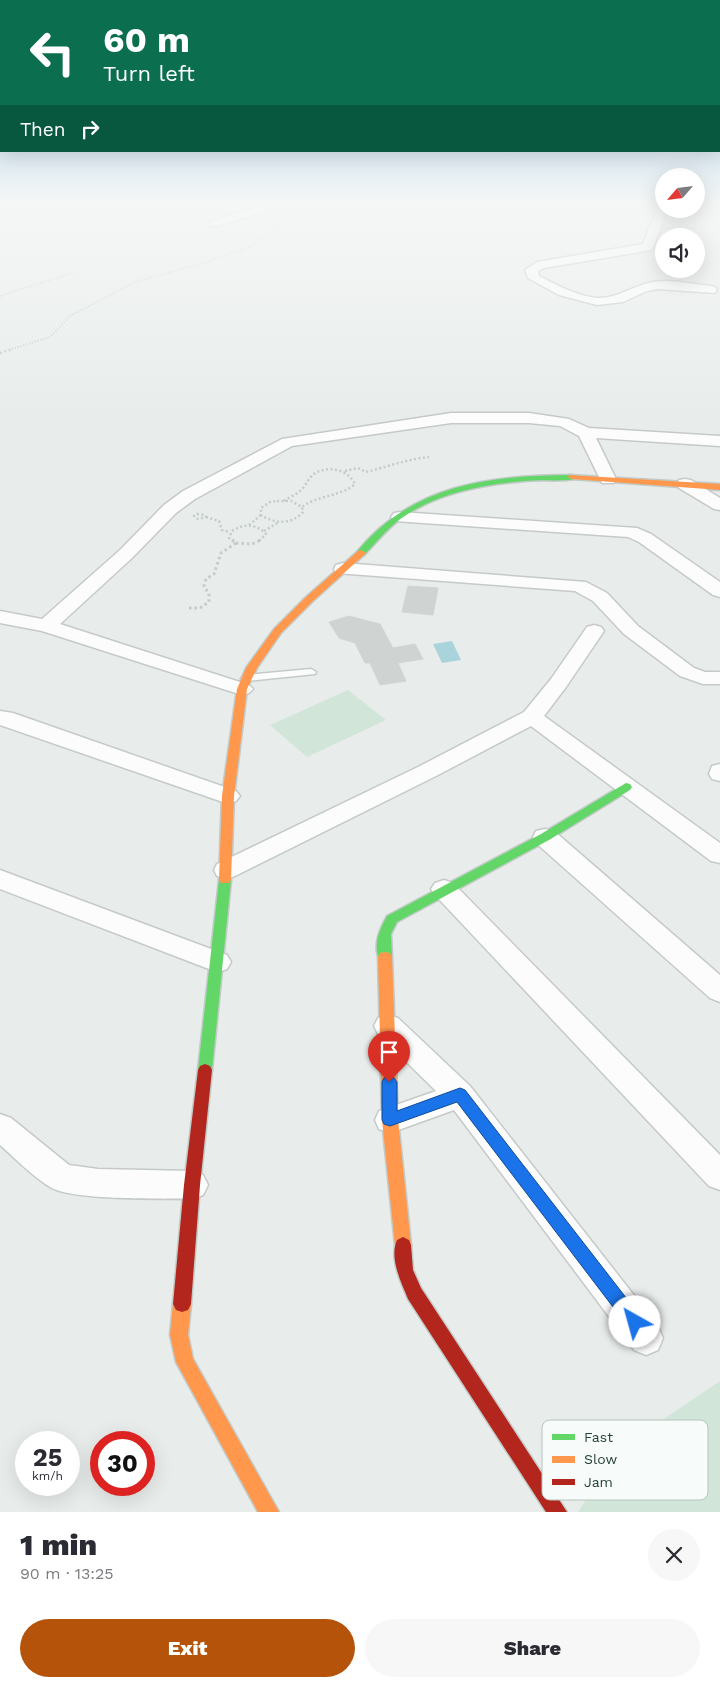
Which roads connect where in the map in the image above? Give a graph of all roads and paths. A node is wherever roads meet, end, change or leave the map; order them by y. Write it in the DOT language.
graph roads {
  1 [pos="173,272"];
  2 [pos="532,272"];
  3 [pos="72,273"];
  4 [pos="711,290"];
  5 [pos="0,296"];
  6 [pos="0,353"];
  7 [pos="586,434"];
  8 [pos="720,441"];
  9 [pos="429,457"];
  10 [pos="344,472"];
  11 [pos="608,479"];
  12 [pos="685,484"];
  13 [pos="720,487"];
  14 [pos="284,501"];
  15 [pos="720,505"];
  16 [pos="302,506"];
  17 [pos="261,515"];
  18 [pos="400,516"];
  19 [pos="206,517"];
  20 [pos="279,522"];
  21 [pos="248,526"];
  22 [pos="264,531"];
  23 [pos="230,532"];
  24 [pos="236,543"];
  25 [pos="343,569"];
  26 [pos="720,591"];
  27 [pos="609,605"];
  28 [pos="189,608"];
  29 [pos="0,617"];
  30 [pos="46,626"];
  31 [pos="631,630"];
  32 [pos="594,631"];
  33 [pos="311,672"];
  34 [pos="720,678"];
  35 [pos="244,684"];
  36 [pos="532,717"];
  37 [pos="0,718"];
  38 [pos="626,787"];
  39 [pos="228,796"];
  40 [pos="545,837"];
  41 [pos="720,856"];
  42 [pos="226,870"];
  43 [pos="0,879"];
  44 [pos="444,889"];
  45 [pos="218,962"];
  46 [pos="720,991"];
  47 [pos="388,1026"];
  48 [pos="460,1094"];
  49 [pos="390,1120"];
  50 [pos="0,1127"];
  51 [pos="720,1176"];
  52 [pos="192,1185"];
  53 [pos="646,1338"];
  54 [pos="542,1489"];
  55 [pos="549,1500"];
  56 [pos="269,1512"];
  57 [pos="557,1512"];
  1 -- 6 [label="path"];
  2 -- 4 [label="street"];
  3 -- 5 [label="path"];
  7 -- 8 [label="street"];
  7 -- 11 [label="street"];
  7 -- 30 [label="street"];
  9 -- 10 [label="path"];
  10 -- 14 [label="path"];
  10 -- 16 [label="path"];
  11 -- 12 [label="street"];
  11 -- 18 [label="street"];
  12 -- 13 [label="street"];
  12 -- 15 [label="street"];
  14 -- 16 [label="path"];
  14 -- 17 [label="path"];
  16 -- 20 [label="path"];
  17 -- 20 [label="path"];
  17 -- 21 [label="path"];
  18 -- 25 [label="street"];
  18 -- 26 [label="street"];
  19 -- 23 [label="path"];
  20 -- 22 [label="path"];
  21 -- 22 [label="path"];
  21 -- 23 [label="path"];
  22 -- 24 [label="path"];
  23 -- 24 [label="path"];
  24 -- 28 [label="path"];
  25 -- 27 [label="street"];
  25 -- 35 [label="street"];
  27 -- 31 [label="street"];
  27 -- 32 [label="street"];
  29 -- 30 [label="street"];
  30 -- 35 [label="street"];
  31 -- 32 [label="street"];
  31 -- 34 [label="street"];
  32 -- 36 [label="street"];
  33 -- 35 [label="lane"];
  35 -- 39 [label="street"];
  36 -- 38 [label="street"];
  36 -- 42 [label="street"];
  37 -- 39 [label="street"];
  38 -- 40 [label="street"];
  38 -- 41 [label="street"];
  39 -- 42 [label="street"];
  40 -- 44 [label="street"];
  40 -- 46 [label="street"];
  42 -- 45 [label="street"];
  43 -- 45 [label="street"];
  44 -- 47 [label="street"];
  44 -- 51 [label="street"];
  45 -- 52 [label="street"];
  47 -- 48 [label="street"];
  47 -- 49 [label="street"];
  48 -- 49 [label="street"];
  48 -- 53 [label="street"];
  49 -- 54 [label="street"];
  50 -- 52 [label="street"];
  52 -- 56 [label="street"];
  55 -- 57 [label="street"];
}
